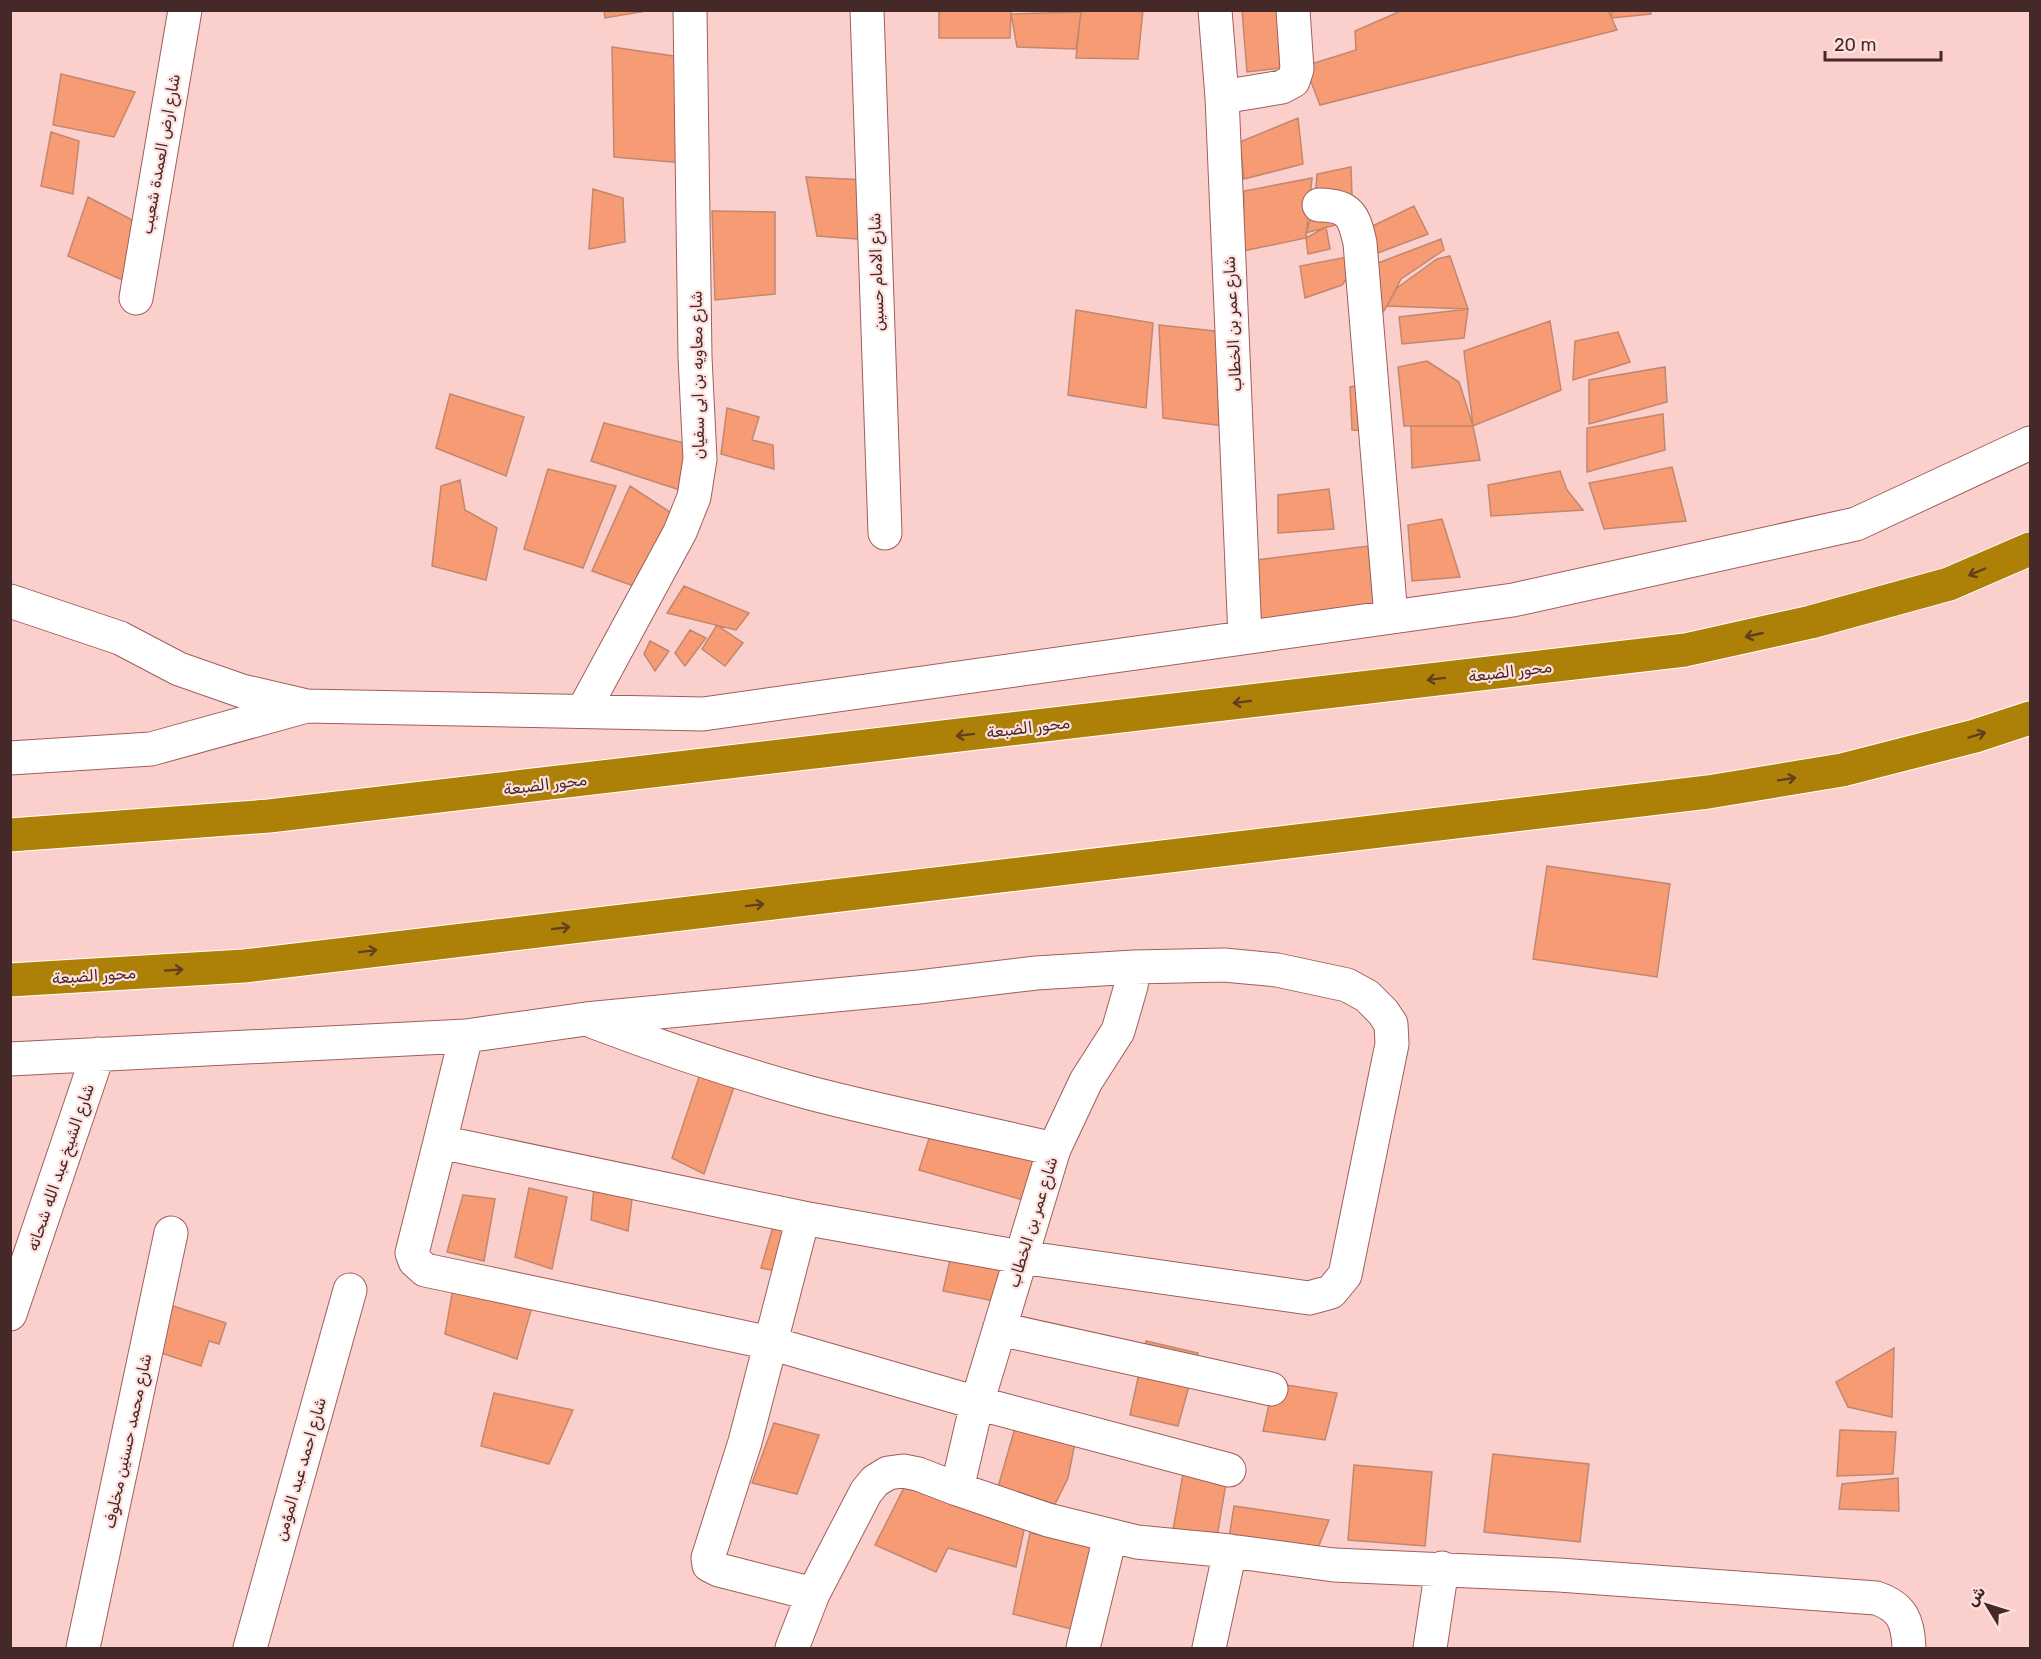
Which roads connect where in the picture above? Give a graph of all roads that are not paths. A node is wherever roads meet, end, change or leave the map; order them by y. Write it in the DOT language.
graph roads {
  1 [pos="184,10"];
  2 [pos="690,10"];
  3 [pos="867,10"];
  4 [pos="1215,10"];
  5 [pos="1293,10"];
  6 [pos="1222,97"];
  7 [pos="1319,206"];
  8 [pos="136,298"];
  9 [pos="2031,443"];
  10 [pos="885,533"];
  11 [pos="2031,549"];
  12 [pos="10,601"];
  13 [pos="1391,617"];
  14 [pos="1245,638"];
  15 [pos="307,706"];
  16 [pos="583,711"];
  17 [pos="2031,718"];
  18 [pos="10,758"];
  19 [pos="10,835"];
  20 [pos="1134,967"];
  21 [pos="10,980"];
  22 [pos="586,1019"];
  23 [pos="466,1036"];
  24 [pos="98,1054"];
  25 [pos="10,1059"];
  26 [pos="440,1142"];
  27 [pos="1054,1149"];
  28 [pos="802,1218"];
  29 [pos="171,1233"];
  30 [pos="1021,1257"];
  31 [pos="350,1290"];
  32 [pos="10,1314"];
  33 [pos="1000,1329"];
  34 [pos="770,1342"];
  35 [pos="1270,1389"];
  36 [pos="977,1403"];
  37 [pos="1229,1470"];
  38 [pos="957,1489"];
  39 [pos="1110,1537"];
  40 [pos="1230,1551"];
  41 [pos="1442,1568"];
  42 [pos="813,1594"];
  43 [pos="83,1648"];
  44 [pos="250,1648"];
  45 [pos="792,1648"];
  46 [pos="1083,1648"];
  47 [pos="1209,1648"];
  48 [pos="1430,1648"];
  49 [pos="1909,1648"];
  1 -- 8 [label="street, شارع ارض العمدة شعيب"];
  2 -- 16 [label="street, شارع معاويه بن ابى سفيان"];
  3 -- 10 [label="street, شارع الامام حسين"];
  4 -- 6 [label="street, شارع عمر بن الخطاب"];
  5 -- 6 [label="street"];
  6 -- 14 [label="street, شارع عمر بن الخطاب"];
  7 -- 13 [label="street"];
  9 -- 13 [label="street"];
  11 -- 19 [label="highway, محور الضبعة, one-way"];
  12 -- 15 [label="street"];
  13 -- 14 [label="street"];
  14 -- 16 [label="street"];
  15 -- 16 [label="street"];
  15 -- 18 [label="street"];
  21 -- 17 [label="highway, محور الضبعة, one-way"];
  20 -- 22 [label="street"];
  20 -- 27 [label="street, شارع عمر بن الخطاب"];
  20 -- 30 [label="street"];
  22 -- 23 [label="street"];
  22 -- 27 [label="street"];
  23 -- 24 [label="street"];
  23 -- 26 [label="street"];
  24 -- 25 [label="street"];
  24 -- 32 [label="street, شارع الشيخ عبد الله شحاته"];
  26 -- 28 [label="street"];
  26 -- 34 [label="street"];
  27 -- 30 [label="street, شارع عمر بن الخطاب"];
  28 -- 30 [label="street"];
  28 -- 34 [label="street"];
  29 -- 43 [label="street, شارع محمد حسنين مخلوف"];
  30 -- 33 [label="street, شارع عمر بن الخطاب"];
  31 -- 44 [label="street, شارع احمد عبد المؤمن"];
  33 -- 35 [label="street"];
  33 -- 36 [label="street, شارع عمر بن الخطاب"];
  34 -- 36 [label="street"];
  34 -- 42 [label="street"];
  36 -- 37 [label="street"];
  36 -- 38 [label="street, شارع عمر بن الخطاب"];
  38 -- 39 [label="street"];
  38 -- 42 [label="street"];
  39 -- 40 [label="street"];
  39 -- 46 [label="street"];
  40 -- 41 [label="street"];
  40 -- 47 [label="street"];
  41 -- 48 [label="street"];
  41 -- 49 [label="street"];
  42 -- 45 [label="street"];
}
